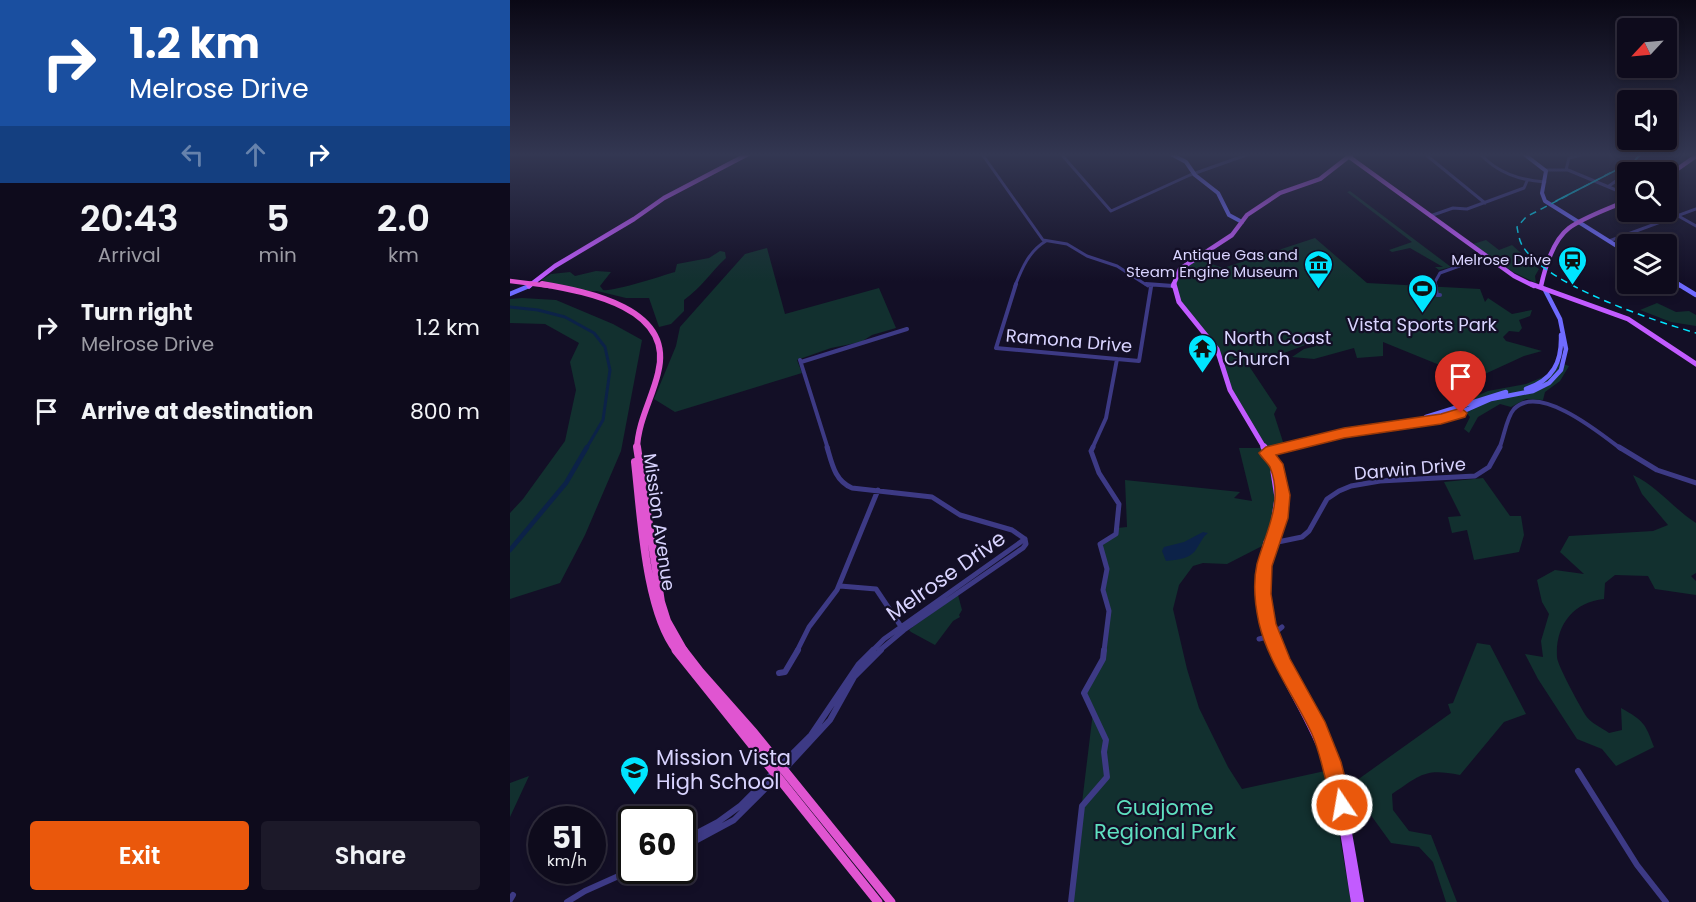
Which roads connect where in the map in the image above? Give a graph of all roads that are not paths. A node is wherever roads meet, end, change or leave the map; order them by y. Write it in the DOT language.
graph roads {
  1 [pos="667,196"];
  2 [pos="1012,196"];
  3 [pos="1097,196"];
  4 [pos="1144,196"];
  5 [pos="1220,196"];
  6 [pos="1275,196"];
  7 [pos="1403,196"];
  8 [pos="1475,196"];
  9 [pos="1503,196"];
  10 [pos="1543,196"];
  11 [pos="1485,203"];
  12 [pos="1617,205"];
  13 [pos="1696,209"];
  14 [pos="1430,216"];
  15 [pos="1678,216"];
  16 [pos="1242,222"];
  17 [pos="1579,223"];
  18 [pos="1696,226"];
  19 [pos="1046,241"];
  20 [pos="1609,241"];
  21 [pos="1617,246"];
  22 [pos="1487,256"];
  23 [pos="510,283"];
  24 [pos="531,284"];
  25 [pos="1436,284"];
  26 [pos="1677,284"];
  27 [pos="1173,286"];
  28 [pos="1151,287"];
  29 [pos="1543,288"];
  30 [pos="510,294"];
  31 [pos="1696,295"];
  32 [pos="1579,301"];
  33 [pos="1596,304"];
  34 [pos="907,329"];
  35 [pos="1117,359"];
  36 [pos="1696,363"];
  37 [pos="1266,453"];
  38 [pos="1696,483"];
  39 [pos="878,490"];
  40 [pos="1268,544"];
  41 [pos="840,586"];
  42 [pos="1282,627"];
  43 [pos="902,628"];
  44 [pos="1266,637"];
  45 [pos="779,673"];
  46 [pos="779,771"];
  47 [pos="1578,771"];
  48 [pos="696,834"];
  49 [pos="696,840"];
  50 [pos="618,876"];
  51 [pos="567,902"];
  52 [pos="878,902"];
  53 [pos="891,902"];
  54 [pos="1071,902"];
  55 [pos="1355,902"];
  56 [pos="1360,902"];
  57 [pos="1666,902"];
  1 -- 24 [label="main road"];
  2 -- 19 [label="street"];
  3 -- 4 [label="street"];
  5 -- 16 [label="main road"];
  6 -- 16 [label="main road"];
  7 -- 14 [label="main road"];
  8 -- 11 [label="street"];
  9 -- 11 [label="street"];
  10 -- 17 [label="main road"];
  11 -- 14 [label="street"];
  12 -- 17 [label="main road"];
  13 -- 15 [label="street"];
  14 -- 22 [label="main road"];
  15 -- 18 [label="street"];
  15 -- 20 [label="street"];
  16 -- 27 [label="main road"];
  17 -- 20 [label="main road"];
  17 -- 29 [label="main road"];
  19 -- 28 [label="street"];
  19 -- 35 [label="street, Ramona Drive"];
  20 -- 21 [label="main road"];
  22 -- 25 [label="street"];
  22 -- 29 [label="main road"];
  23 -- 24 [label="highway, Mission Avenue"];
  24 -- 30 [label="main road"];
  24 -- 46 [label="highway, Mission Avenue"];
  26 -- 31 [label="main road"];
  27 -- 28 [label="street"];
  27 -- 37 [label="main road"];
  28 -- 35 [label="street, Ramona Drive"];
  29 -- 32 [label="main road"];
  29 -- 33 [label="main road"];
  29 -- 37 [label="main road"];
  32 -- 33 [label="main road"];
  32 -- 36 [label="main road"];
  33 -- 36 [label="main road"];
  34 -- 39 [label="street"];
  35 -- 54 [label="street"];
  37 -- 40 [label="main road"];
  38 -- 40 [label="street, Darwin Drive"];
  39 -- 41 [label="street"];
  39 -- 43 [label="street, Melrose Drive"];
  40 -- 44 [label="main road"];
  41 -- 43 [label="street"];
  41 -- 45 [label="street"];
  42 -- 44 [label="street"];
  43 -- 46 [label="street, Melrose Drive"];
  44 -- 55 [label="main road"];
  44 -- 56 [label="main road"];
  46 -- 48 [label="street, Melrose Drive"];
  46 -- 49 [label="street, Melrose Drive"];
  46 -- 52 [label="highway"];
  46 -- 53 [label="highway"];
  47 -- 57 [label="street"];
  50 -- 51 [label="street"];
}
